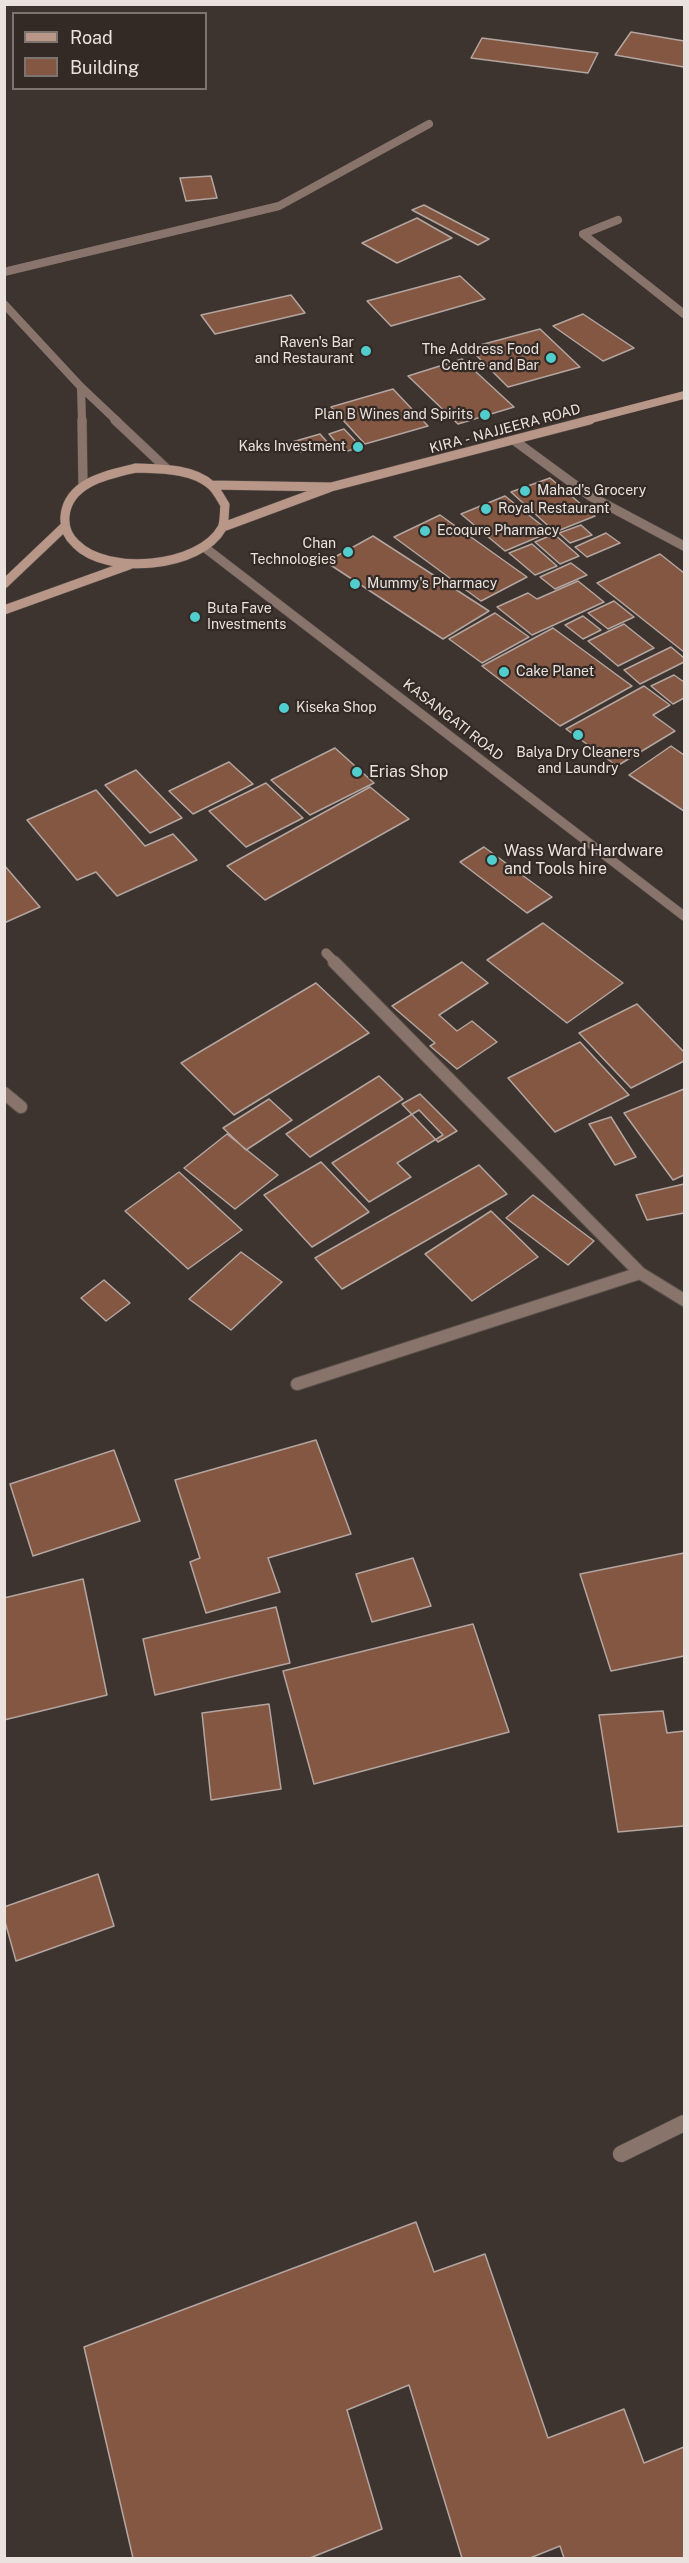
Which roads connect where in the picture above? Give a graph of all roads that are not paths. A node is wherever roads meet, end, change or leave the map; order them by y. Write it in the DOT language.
graph roads {
  1 [pos="429,124"];
  2 [pos="618,220"];
  3 [pos="4,272"];
  4 [pos="4,304"];
  5 [pos="684,314"];
  6 [pos="81,387"];
  7 [pos="684,395"];
  8 [pos="515,441"];
  9 [pos="167,469"];
  10 [pos="211,485"];
  11 [pos="83,486"];
  12 [pos="331,487"];
  13 [pos="64,527"];
  14 [pos="223,527"];
  15 [pos="684,546"];
  16 [pos="204,547"];
  17 [pos="130,564"];
  18 [pos="4,584"];
  19 [pos="4,610"];
  20 [pos="684,916"];
  21 [pos="326,953"];
  22 [pos="4,1093"];
  23 [pos="21,1107"];
  24 [pos="640,1273"];
  25 [pos="684,1300"];
  26 [pos="297,1384"];
  27 [pos="684,2123"];
  28 [pos="621,2154"];
  1 -- 3 [label="street"];
  2 -- 5 [label="street"];
  4 -- 6 [label="street"];
  6 -- 9 [label="street"];
  6 -- 11 [label="street"];
  7 -- 8 [label="main road, KIRA - NAJJEERA ROAD"];
  8 -- 12 [label="main road, KIRA - NAJJEERA ROAD"];
  8 -- 15 [label="street"];
  9 -- 10 [label="main road"];
  9 -- 11 [label="main road"];
  10 -- 12 [label="main road, KIRA - NAJJEERA ROAD"];
  10 -- 14 [label="main road"];
  11 -- 13 [label="main road"];
  12 -- 14 [label="main road, KIRA - NAJJEERA ROAD"];
  13 -- 17 [label="main road"];
  13 -- 18 [label="main road"];
  14 -- 16 [label="main road"];
  16 -- 17 [label="main road"];
  16 -- 20 [label="street, KASANGATI ROAD"];
  17 -- 19 [label="main road"];
  21 -- 24 [label="street"];
  22 -- 23 [label="street"];
  24 -- 25 [label="street"];
  24 -- 26 [label="street"];
  27 -- 28 [label="street"];
}
